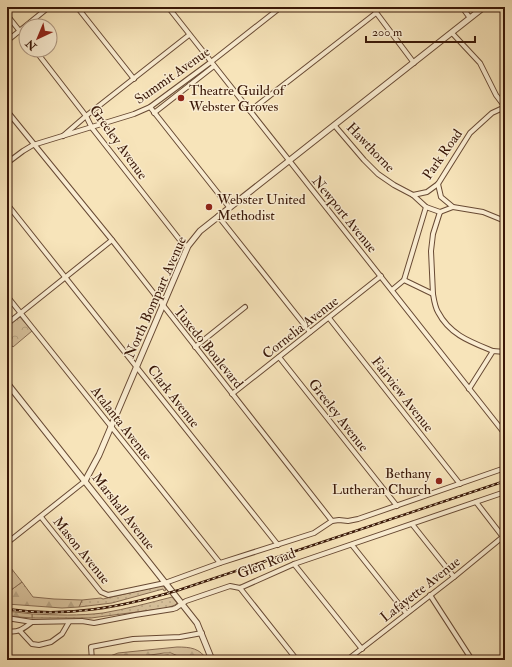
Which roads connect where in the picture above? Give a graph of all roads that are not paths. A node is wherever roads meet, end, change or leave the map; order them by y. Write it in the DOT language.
graph roads {
  1 [pos="49,7"];
  2 [pos="77,7"];
  3 [pos="281,7"];
  4 [pos="372,7"];
  5 [pos="462,7"];
  6 [pos="484,7"];
  7 [pos="171,8"];
  8 [pos="376,12"];
  9 [pos="7,15"];
  10 [pos="35,18"];
  11 [pos="470,18"];
  12 [pos="18,30"];
  13 [pos="18,32"];
  14 [pos="452,33"];
  15 [pos="189,35"];
  16 [pos="7,40"];
  17 [pos="40,58"];
  18 [pos="211,62"];
  19 [pos="414,62"];
  20 [pos="214,66"];
  21 [pos="134,79"];
  22 [pos="150,107"];
  23 [pos="505,107"];
  24 [pos="250,111"];
  25 [pos="7,112"];
  26 [pos="154,113"];
  27 [pos="86,116"];
  28 [pos="335,126"];
  29 [pos="92,128"];
  30 [pos="62,137"];
  31 [pos="34,145"];
  32 [pos="289,161"];
  33 [pos="7,163"];
  34 [pos="438,184"];
  35 [pos="413,195"];
  36 [pos="7,204"];
  37 [pos="229,207"];
  38 [pos="426,207"];
  39 [pos="453,207"];
  40 [pos="440,212"];
  41 [pos="218,216"];
  42 [pos="505,221"];
  43 [pos="112,240"];
  44 [pos="188,246"];
  45 [pos="381,276"];
  46 [pos="66,278"];
  47 [pos="404,280"];
  48 [pos="392,290"];
  49 [pos="433,294"];
  50 [pos="7,296"];
  51 [pos="163,307"];
  52 [pos="245,307"];
  53 [pos="21,313"];
  54 [pos="329,318"];
  55 [pos="7,324"];
  56 [pos="310,332"];
  57 [pos="195,347"];
  58 [pos="493,351"];
  59 [pos="505,352"];
  60 [pos="279,357"];
  61 [pos="137,367"];
  62 [pos="7,383"];
  63 [pos="469,389"];
  64 [pos="232,394"];
  65 [pos="111,427"];
  66 [pos="505,434"];
  67 [pos="505,468"];
  68 [pos="85,481"];
  69 [pos="460,484"];
  70 [pos="505,492"];
  71 [pos="476,502"];
  72 [pos="397,506"];
  73 [pos="41,517"];
  74 [pos="332,521"];
  75 [pos="412,524"];
  76 [pos="504,536"];
  77 [pos="7,543"];
  78 [pos="278,545"];
  79 [pos="352,545"];
  80 [pos="220,563"];
  81 [pos="294,564"];
  82 [pos="454,577"];
  83 [pos="165,583"];
  84 [pos="240,588"];
  85 [pos="108,595"];
  86 [pos="430,595"];
  87 [pos="182,604"];
  88 [pos="406,613"];
  89 [pos="7,618"];
  90 [pos="32,622"];
  91 [pos="69,622"];
  92 [pos="7,631"];
  93 [pos="20,631"];
  94 [pos="202,633"];
  95 [pos="362,649"];
  96 [pos="505,658"];
  97 [pos="92,660"];
  98 [pos="212,660"];
  99 [pos="297,660"];
  100 [pos="347,660"];
  101 [pos="472,660"];
  102 [pos="497,660"];
  1 -- 10 [label="street"];
  2 -- 21 [label="street"];
  3 -- 18 [label="street, Summit Avenue"];
  4 -- 8 [label="street"];
  5 -- 11 [label="street"];
  6 -- 11 [label="street, North Bompart Avenue"];
  7 -- 15 [label="street, Newport Avenue"];
  8 -- 19 [label="street"];
  8 -- 24 [label="street"];
  9 -- 12 [label="street"];
  11 -- 14 [label="street, North Bompart Avenue"];
  13 -- 16 [label="street"];
  14 -- 19 [label="street, North Bompart Avenue"];
  14 -- 23 [label="street"];
  15 -- 18 [label="street, Newport Avenue"];
  15 -- 21 [label="street, Summit Avenue"];
  17 -- 27 [label="street, Greeley Avenue"];
  18 -- 20 [label="street, Newport Avenue"];
  18 -- 22 [label="street, Summit Avenue"];
  19 -- 28 [label="street, North Bompart Avenue"];
  20 -- 24 [label="street, Newport Avenue"];
  20 -- 26 [label="street"];
  21 -- 27 [label="street, Summit Avenue"];
  22 -- 26 [label="street"];
  22 -- 29 [label="street, Summit Avenue"];
  23 -- 34 [label="street, Park Road"];
  24 -- 32 [label="street, Newport Avenue"];
  25 -- 31 [label="street, Tuxedo Boulevard"];
  26 -- 37 [label="street"];
  27 -- 29 [label="street, Greeley Avenue"];
  27 -- 30 [label="street, Summit Avenue"];
  28 -- 32 [label="street, North Bompart Avenue"];
  28 -- 35 [label="street, Hawthorne"];
  29 -- 30 [label="street, Summit Avenue"];
  29 -- 44 [label="street, Greeley Avenue"];
  30 -- 31 [label="street, Summit Avenue"];
  31 -- 33 [label="street, Summit Avenue"];
  31 -- 43 [label="street, Tuxedo Boulevard"];
  32 -- 37 [label="street, North Bompart Avenue"];
  32 -- 45 [label="street, Newport Avenue"];
  34 -- 35 [label="street, Park Road"];
  34 -- 39 [label="street"];
  35 -- 38 [label="street"];
  36 -- 46 [label="street, Clark Avenue"];
  37 -- 41 [label="street, North Bompart Avenue"];
  38 -- 40 [label="street"];
  38 -- 47 [label="street"];
  39 -- 40 [label="street"];
  39 -- 42 [label="street"];
  40 -- 49 [label="street"];
  41 -- 44 [label="street, North Bompart Avenue"];
  41 -- 56 [label="street"];
  43 -- 46 [label="street"];
  43 -- 51 [label="street, Tuxedo Boulevard"];
  44 -- 51 [label="street, North Bompart Avenue"];
  45 -- 48 [label="street, Newport Avenue"];
  45 -- 54 [label="street, Cornelia Avenue"];
  46 -- 53 [label="street"];
  46 -- 61 [label="street, Clark Avenue"];
  47 -- 48 [label="street"];
  47 -- 49 [label="street"];
  48 -- 63 [label="street, Newport Avenue"];
  49 -- 58 [label="street"];
  50 -- 53 [label="street, Atalanta Avenue"];
  51 -- 57 [label="street, Tuxedo Boulevard"];
  51 -- 61 [label="street, North Bompart Avenue"];
  52 -- 57 [label="street"];
  53 -- 55 [label="street"];
  53 -- 65 [label="street, Atalanta Avenue"];
  54 -- 56 [label="street, Cornelia Avenue"];
  54 -- 69 [label="street, Fairview Avenue"];
  56 -- 60 [label="street, Cornelia Avenue"];
  57 -- 64 [label="street, Tuxedo Boulevard"];
  58 -- 59 [label="street"];
  58 -- 63 [label="street"];
  60 -- 64 [label="street, Cornelia Avenue"];
  60 -- 72 [label="street, Greeley Avenue"];
  61 -- 65 [label="street, North Bompart Avenue"];
  61 -- 78 [label="street, Clark Avenue"];
  62 -- 68 [label="street, Marshall Avenue"];
  63 -- 66 [label="street, Newport Avenue"];
  64 -- 74 [label="street, Tuxedo Boulevard"];
  65 -- 68 [label="street, North Bompart Avenue"];
  65 -- 80 [label="street, Atalanta Avenue"];
  67 -- 69 [label="street"];
  68 -- 73 [label="street, North Bompart Avenue"];
  68 -- 83 [label="street, Marshall Avenue"];
  69 -- 72 [label="street"];
  70 -- 71 [label="street, Glen Road"];
  71 -- 75 [label="street, Glen Road"];
  71 -- 76 [label="street"];
  72 -- 74 [label="street"];
  73 -- 77 [label="street, North Bompart Avenue"];
  73 -- 85 [label="street, Mason Avenue"];
  74 -- 78 [label="street, Glen Road"];
  75 -- 79 [label="street, Glen Road"];
  75 -- 82 [label="street"];
  76 -- 82 [label="street, Lafayette Avenue"];
  78 -- 80 [label="street, Glen Road"];
  79 -- 81 [label="street, Glen Road"];
  79 -- 88 [label="street"];
  80 -- 83 [label="street, Glen Road"];
  81 -- 84 [label="street, Glen Road"];
  81 -- 95 [label="street"];
  82 -- 86 [label="street, Lafayette Avenue"];
  83 -- 85 [label="street, Glen Road"];
  83 -- 87 [label="street, Marshall Avenue"];
  84 -- 87 [label="street, Glen Road"];
  84 -- 99 [label="street"];
  86 -- 88 [label="street, Lafayette Avenue"];
  86 -- 101 [label="street"];
  87 -- 91 [label="street, Glen Road"];
  87 -- 94 [label="street, Marshall Avenue"];
  88 -- 95 [label="street, Lafayette Avenue"];
  89 -- 90 [label="street, Glen Road"];
  90 -- 91 [label="street, Glen Road"];
  90 -- 93 [label="street"];
  91 -- 93 [label="street"];
  92 -- 93 [label="street"];
  94 -- 97 [label="street"];
  94 -- 98 [label="street, Marshall Avenue"];
  95 -- 100 [label="street, Lafayette Avenue"];
  96 -- 102 [label="main road"];
}
